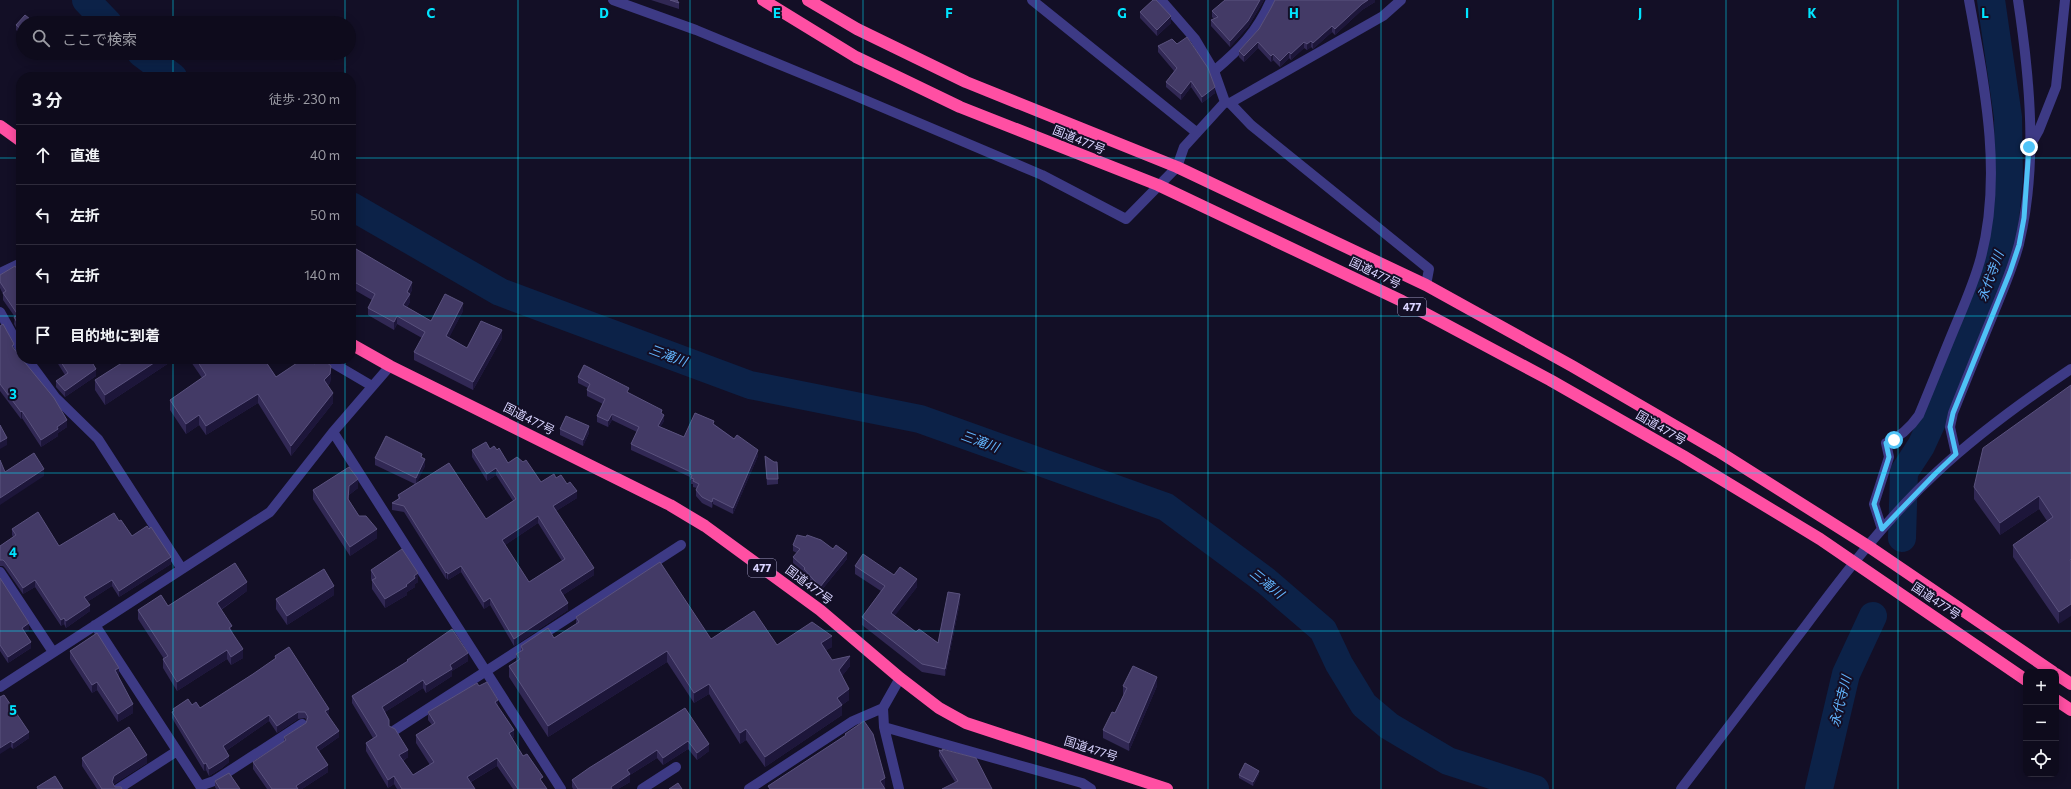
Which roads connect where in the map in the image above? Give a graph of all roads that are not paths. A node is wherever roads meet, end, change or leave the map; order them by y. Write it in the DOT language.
graph roads {
  1 [pos="613,0"];
  2 [pos="763,0"];
  3 [pos="808,0"];
  4 [pos="1032,0"];
  5 [pos="1162,0"];
  6 [pos="1270,0"];
  7 [pos="1401,0"];
  8 [pos="1969,0"];
  9 [pos="2018,0"];
  10 [pos="2065,0"];
  11 [pos="1214,71"];
  12 [pos="1228,103"];
  13 [pos="0,126"];
  14 [pos="1196,132"];
  15 [pos="16,137"];
  16 [pos="2029,147"];
  17 [pos="1177,167"];
  18 [pos="1158,185"];
  19 [pos="16,265"];
  20 [pos="0,273"];
  21 [pos="1426,285"];
  22 [pos="0,312"];
  23 [pos="16,341"];
  24 [pos="356,347"];
  25 [pos="31,364"];
  26 [pos="335,364"];
  27 [pos="390,366"];
  28 [pos="2071,368"];
  29 [pos="372,386"];
  30 [pos="333,432"];
  31 [pos="1956,454"];
  32 [pos="1884,526"];
  33 [pos="681,545"];
  34 [pos="1868,546"];
  35 [pos="1855,563"];
  36 [pos="182,569"];
  37 [pos="0,572"];
  38 [pos="95,625"];
  39 [pos="53,652"];
  40 [pos="2049,669"];
  41 [pos="485,672"];
  42 [pos="2059,676"];
  43 [pos="900,678"];
  44 [pos="2023,678"];
  45 [pos="2071,684"];
  46 [pos="0,687"];
  47 [pos="2059,702"];
  48 [pos="883,708"];
  49 [pos="2071,710"];
  50 [pos="302,724"];
  51 [pos="884,727"];
  52 [pos="395,730"];
  53 [pos="177,751"];
  54 [pos="676,767"];
  55 [pos="201,788"];
  56 [pos="118,789"];
  57 [pos="561,789"];
  58 [pos="642,789"];
  59 [pos="749,789"];
  60 [pos="899,789"];
  61 [pos="1091,789"];
  62 [pos="1167,789"];
  63 [pos="1681,789"];
  1 -- 18 [label="street"];
  2 -- 18 [label="highway, 国道477号 / 477"];
  3 -- 17 [label="highway, 国道477号 / 477"];
  4 -- 14 [label="street"];
  5 -- 11 [label="street"];
  6 -- 11 [label="street"];
  7 -- 12 [label="street"];
  8 -- 32 [label="street"];
  9 -- 16 [label="street"];
  10 -- 16 [label="street"];
  11 -- 12 [label="street"];
  12 -- 14 [label="street"];
  12 -- 21 [label="street"];
  13 -- 15 [label="highway"];
  14 -- 17 [label="street"];
  16 -- 31 [label="street"];
  17 -- 18 [label="street"];
  17 -- 21 [label="highway, 国道477号 / 477"];
  18 -- 35 [label="highway, 国道477号 / 477"];
  19 -- 20 [label="street"];
  21 -- 34 [label="highway, 国道477号 / 477"];
  22 -- 23 [label="street"];
  24 -- 27 [label="highway, 国道477号 / 477"];
  25 -- 36 [label="street"];
  26 -- 29 [label="street"];
  27 -- 29 [label="street"];
  27 -- 43 [label="highway, 国道477号 / 477"];
  28 -- 31 [label="street"];
  29 -- 30 [label="street"];
  30 -- 36 [label="street"];
  30 -- 41 [label="street"];
  31 -- 32 [label="street"];
  32 -- 34 [label="street"];
  33 -- 41 [label="street"];
  34 -- 35 [label="street"];
  34 -- 40 [label="highway, 国道477号 / 477"];
  35 -- 44 [label="highway, 国道477号 / 477"];
  35 -- 63 [label="street"];
  36 -- 38 [label="street"];
  37 -- 39 [label="street"];
  38 -- 39 [label="street"];
  38 -- 53 [label="street"];
  39 -- 46 [label="street"];
  41 -- 52 [label="street"];
  41 -- 57 [label="street"];
  42 -- 45 [label="highway"];
  43 -- 48 [label="street"];
  43 -- 62 [label="highway, 国道477号 / 477"];
  47 -- 49 [label="highway"];
  48 -- 51 [label="street"];
  48 -- 59 [label="street"];
  50 -- 55 [label="street"];
  51 -- 60 [label="street"];
  51 -- 61 [label="street"];
  53 -- 55 [label="street"];
  53 -- 56 [label="street"];
  54 -- 58 [label="street"];
}
